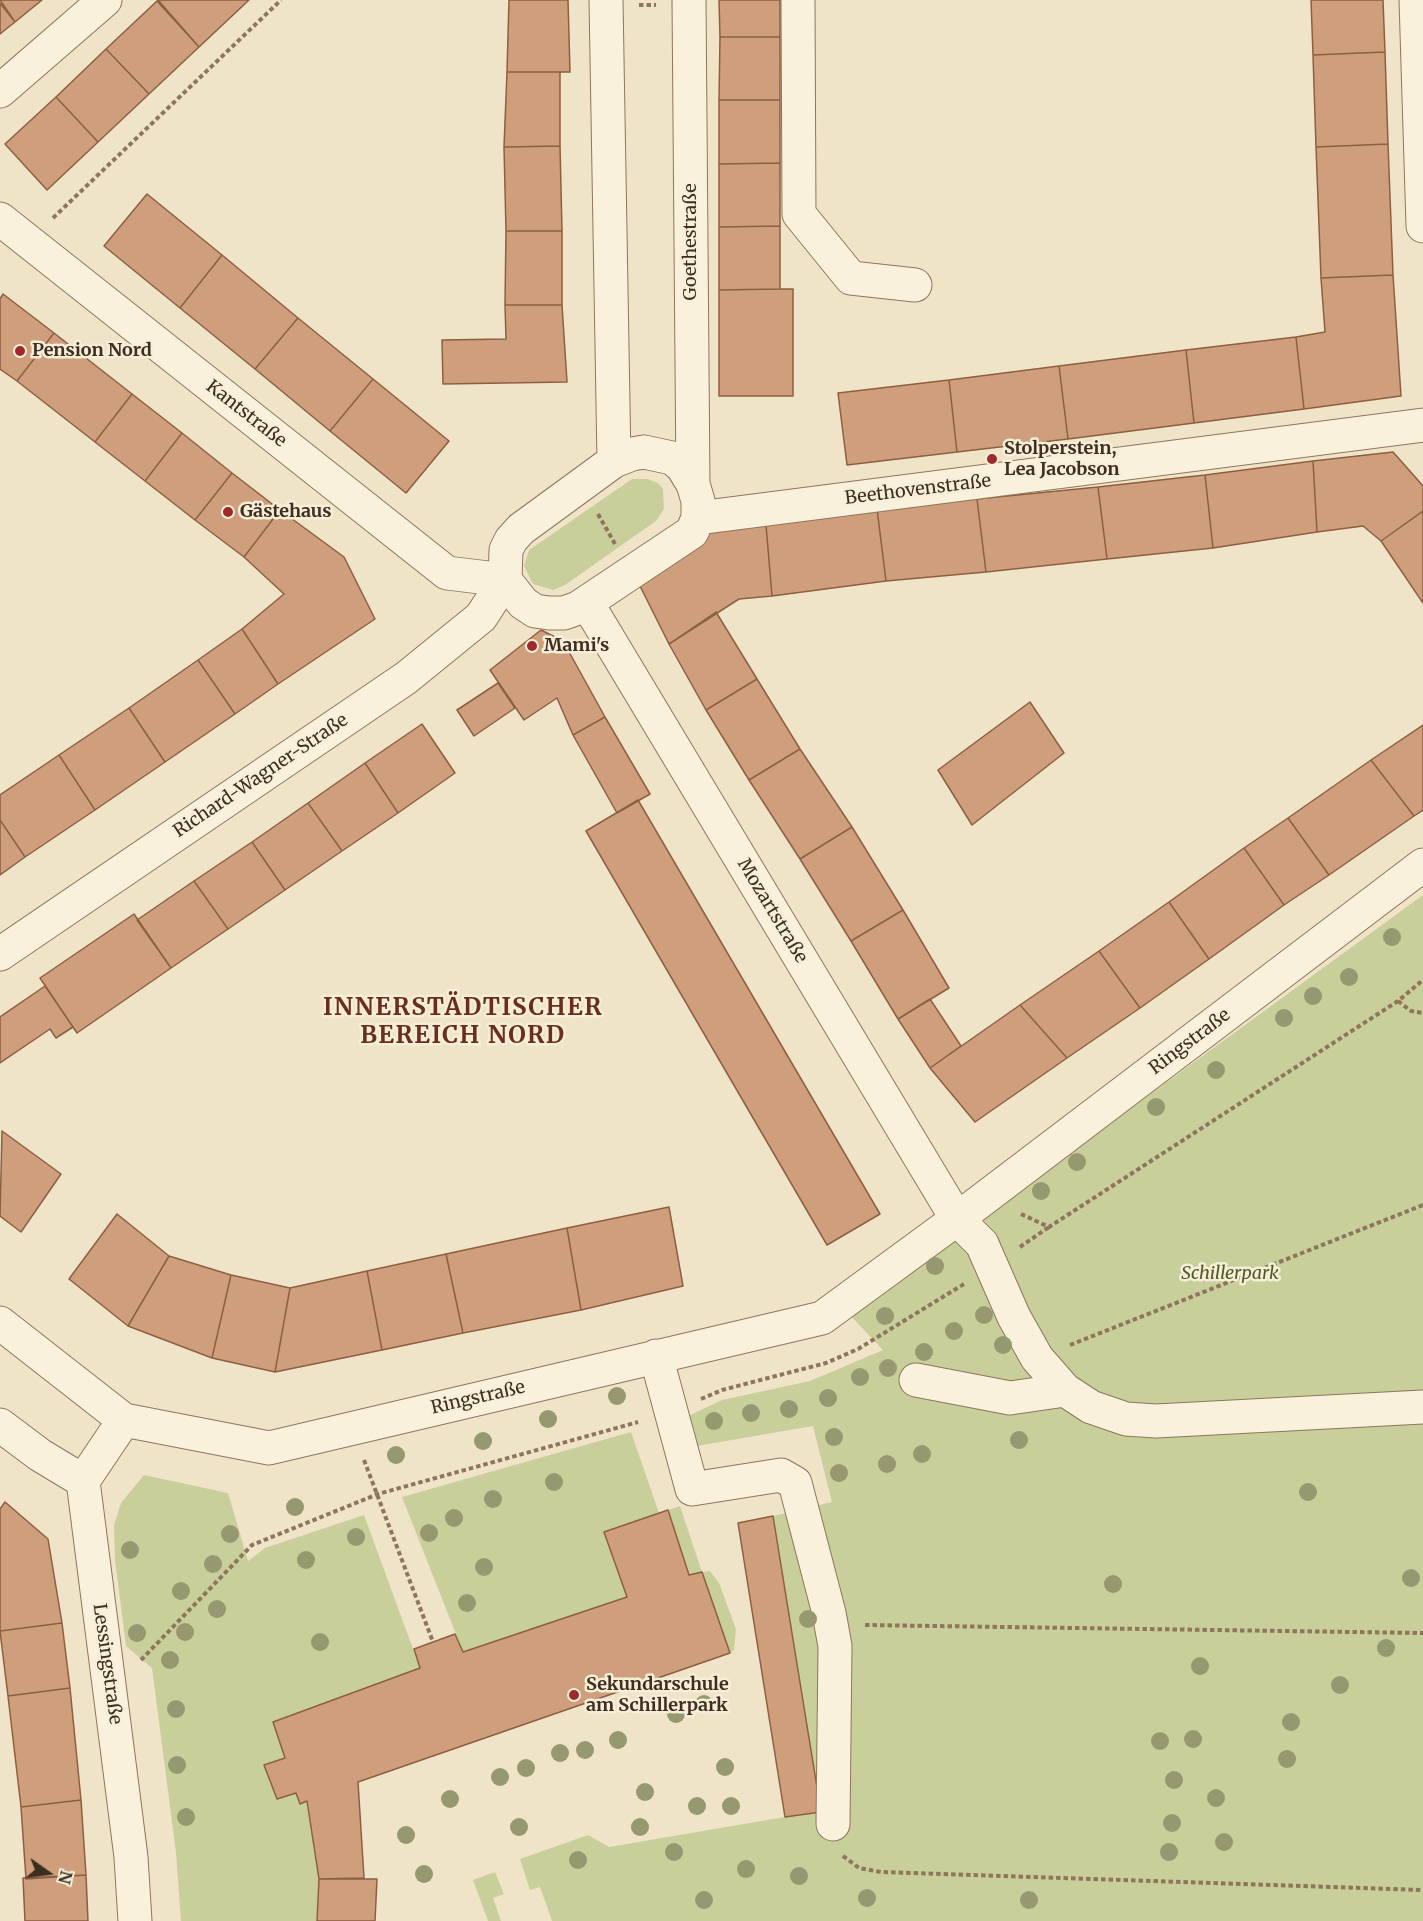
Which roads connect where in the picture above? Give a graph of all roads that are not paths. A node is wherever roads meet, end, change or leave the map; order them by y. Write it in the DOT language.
graph roads {
  1 [pos="798,0"];
  2 [pos="1416,0"];
  3 [pos="689,2"];
  4 [pos="606,3"];
  5 [pos="89,7"];
  6 [pos="0,91"];
  7 [pos="0,219"];
  8 [pos="1423,226"];
  9 [pos="915,285"];
  10 [pos="1423,425"];
  11 [pos="614,461"];
  12 [pos="693,484"];
  13 [pos="698,518"];
  14 [pos="505,580"];
  15 [pos="587,603"];
  16 [pos="1423,865"];
  17 [pos="0,954"];
  18 [pos="957,1219"];
  19 [pos="0,1323"];
  20 [pos="656,1356"];
  21 [pos="916,1380"];
  22 [pos="1065,1390"];
  23 [pos="1423,1407"];
  24 [pos="124,1420"];
  25 [pos="0,1425"];
  26 [pos="83,1481"];
  27 [pos="833,1824"];
  28 [pos="135,1921"];
  1 -- 9 [label="street"];
  2 -- 8 [label="street"];
  3 -- 12 [label="street, Goethestraße"];
  4 -- 11 [label="street"];
  5 -- 6 [label="street"];
  7 -- 14 [label="street, Kantstraße"];
  10 -- 13 [label="street, Beethovenstraße"];
  11 -- 12 [label="street"];
  11 -- 14 [label="street"];
  12 -- 13 [label="street"];
  13 -- 15 [label="street"];
  14 -- 15 [label="street"];
  14 -- 17 [label="street, Richard-Wagner-Straße"];
  15 -- 18 [label="street, Mozartstraße"];
  16 -- 18 [label="street, Ringstraße"];
  18 -- 20 [label="street, Ringstraße"];
  18 -- 22 [label="street"];
  19 -- 24 [label="street, Ringstraße"];
  20 -- 24 [label="street, Ringstraße"];
  20 -- 27 [label="street"];
  21 -- 22 [label="street"];
  22 -- 23 [label="street"];
  24 -- 26 [label="street"];
  25 -- 26 [label="street"];
  26 -- 28 [label="street, Lessingstraße"];
}
